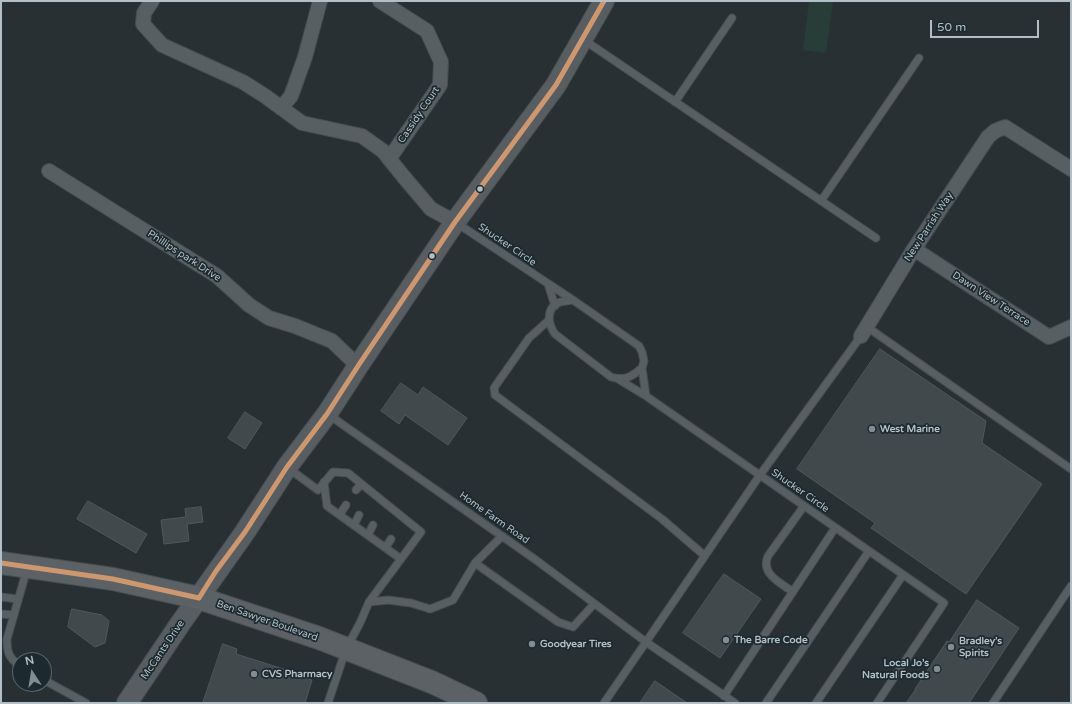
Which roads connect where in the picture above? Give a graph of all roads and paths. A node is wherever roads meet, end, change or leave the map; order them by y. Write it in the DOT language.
graph roads {
  1 [pos="152,1"];
  2 [pos="320,1"];
  3 [pos="380,1"];
  4 [pos="604,1"];
  5 [pos="732,18"];
  6 [pos="582,39"];
  7 [pos="919,58"];
  8 [pos="675,102"];
  9 [pos="281,108"];
  10 [pos="389,158"];
  11 [pos="1071,169"];
  12 [pos="49,171"];
  13 [pos="821,201"];
  14 [pos="455,222"];
  15 [pos="876,238"];
  16 [pos="914,248"];
  17 [pos="548,284"];
  18 [pos="573,300"];
  19 [pos="555,306"];
  20 [pos="549,320"];
  21 [pos="1071,327"];
  22 [pos="864,331"];
  23 [pos="358,366"];
  24 [pos="642,368"];
  25 [pos="618,379"];
  26 [pos="646,396"];
  27 [pos="327,414"];
  28 [pos="287,467"];
  29 [pos="1071,469"];
  30 [pos="760,475"];
  31 [pos="324,482"];
  32 [pos="360,484"];
  33 [pos="356,490"];
  34 [pos="346,504"];
  35 [pos="804,506"];
  36 [pos="340,514"];
  37 [pos="359,515"];
  38 [pos="354,525"];
  39 [pos="373,525"];
  40 [pos="835,528"];
  41 [pos="368,535"];
  42 [pos="502,536"];
  43 [pos="391,539"];
  44 [pos="386,548"];
  45 [pos="869,551"];
  46 [pos="705,556"];
  47 [pos="401,559"];
  48 [pos="1,563"];
  49 [pos="475,563"];
  50 [pos="27,567"];
  51 [pos="903,575"];
  52 [pos="1071,586"];
  53 [pos="793,592"];
  54 [pos="1,597"];
  55 [pos="199,598"];
  56 [pos="18,599"];
  57 [pos="369,602"];
  58 [pos="594,604"];
  59 [pos="1,614"];
  60 [pos="14,615"];
  61 [pos="1,631"];
  62 [pos="9,632"];
  63 [pos="646,642"];
  64 [pos="346,649"];
  65 [pos="12,658"];
  66 [pos="52,684"];
  67 [pos="724,696"];
  68 [pos="86,703"];
  69 [pos="128,703"];
  70 [pos="328,703"];
  71 [pos="476,703"];
  72 [pos="604,703"];
  73 [pos="735,703"];
  74 [pos="766,703"];
  75 [pos="816,703"];
  76 [pos="877,703"];
  77 [pos="993,703"];
  1 -- 9 [label="street"];
  2 -- 9 [label="street"];
  3 -- 10 [label="street, Cassidy Court"];
  4 -- 6 [label="main road, McCants Drive"];
  5 -- 8 [label="lane"];
  6 -- 8 [label="lane"];
  6 -- 14 [label="main road, McCants Drive"];
  7 -- 13 [label="lane"];
  8 -- 13 [label="lane"];
  9 -- 10 [label="street"];
  10 -- 14 [label="street"];
  11 -- 16 [label="street, New Parrish Way"];
  12 -- 23 [label="street, Phillips park Drive"];
  13 -- 15 [label="lane"];
  14 -- 17 [label="lane, Shucker Circle"];
  14 -- 23 [label="main road, McCants Drive"];
  16 -- 21 [label="street, Dawn View Terrace"];
  16 -- 22 [label="street, New Parrish Way"];
  17 -- 18 [label="lane, Shucker Circle"];
  17 -- 19 [label="lane"];
  18 -- 19 [label="lane"];
  18 -- 24 [label="lane, Shucker Circle"];
  19 -- 20 [label="lane"];
  20 -- 25 [label="lane, Shucker Circle"];
  20 -- 46 [label="lane"];
  22 -- 29 [label="lane"];
  22 -- 30 [label="lane"];
  23 -- 27 [label="main road, McCants Drive"];
  24 -- 25 [label="lane"];
  24 -- 26 [label="lane, Shucker Circle"];
  25 -- 26 [label="lane, Shucker Circle"];
  26 -- 30 [label="lane, Shucker Circle"];
  27 -- 28 [label="main road, McCants Drive"];
  27 -- 42 [label="lane, Home Farm Road"];
  28 -- 31 [label="lane"];
  28 -- 55 [label="main road, McCants Drive"];
  30 -- 35 [label="lane, Shucker Circle"];
  30 -- 46 [label="lane"];
  31 -- 32 [label="lane"];
  31 -- 36 [label="lane"];
  32 -- 33 [label="lane"];
  32 -- 47 [label="lane"];
  34 -- 36 [label="lane"];
  35 -- 40 [label="lane, Shucker Circle"];
  35 -- 53 [label="lane"];
  36 -- 38 [label="lane"];
  37 -- 38 [label="lane"];
  38 -- 41 [label="lane"];
  39 -- 41 [label="lane"];
  40 -- 45 [label="lane, Shucker Circle"];
  40 -- 53 [label="lane"];
  41 -- 44 [label="lane"];
  42 -- 49 [label="lane"];
  42 -- 58 [label="lane, Home Farm Road"];
  43 -- 44 [label="lane"];
  44 -- 47 [label="lane"];
  45 -- 51 [label="lane, Shucker Circle"];
  45 -- 74 [label="lane"];
  46 -- 63 [label="lane"];
  47 -- 57 [label="lane"];
  48 -- 50 [label="main road, Ben Sawyer Boulevard"];
  49 -- 57 [label="lane"];
  49 -- 58 [label="lane"];
  50 -- 55 [label="main road, Ben Sawyer Boulevard"];
  50 -- 56 [label="lane"];
  51 -- 75 [label="lane"];
  51 -- 76 [label="lane, Shucker Circle"];
  52 -- 77 [label="lane"];
  53 -- 67 [label="lane"];
  54 -- 56 [label="lane"];
  55 -- 64 [label="main road, Ben Sawyer Boulevard"];
  55 -- 69 [label="main road, McCants Drive"];
  56 -- 60 [label="lane"];
  57 -- 64 [label="lane"];
  58 -- 63 [label="lane, Home Farm Road"];
  59 -- 60 [label="lane"];
  60 -- 62 [label="lane"];
  61 -- 62 [label="lane"];
  62 -- 65 [label="lane"];
  63 -- 67 [label="lane, Home Farm Road"];
  63 -- 72 [label="lane"];
  64 -- 70 [label="lane"];
  64 -- 71 [label="main road, Ben Sawyer Boulevard"];
  66 -- 68 [label="lane"];
  67 -- 73 [label="lane, Home Farm Road"];
}
